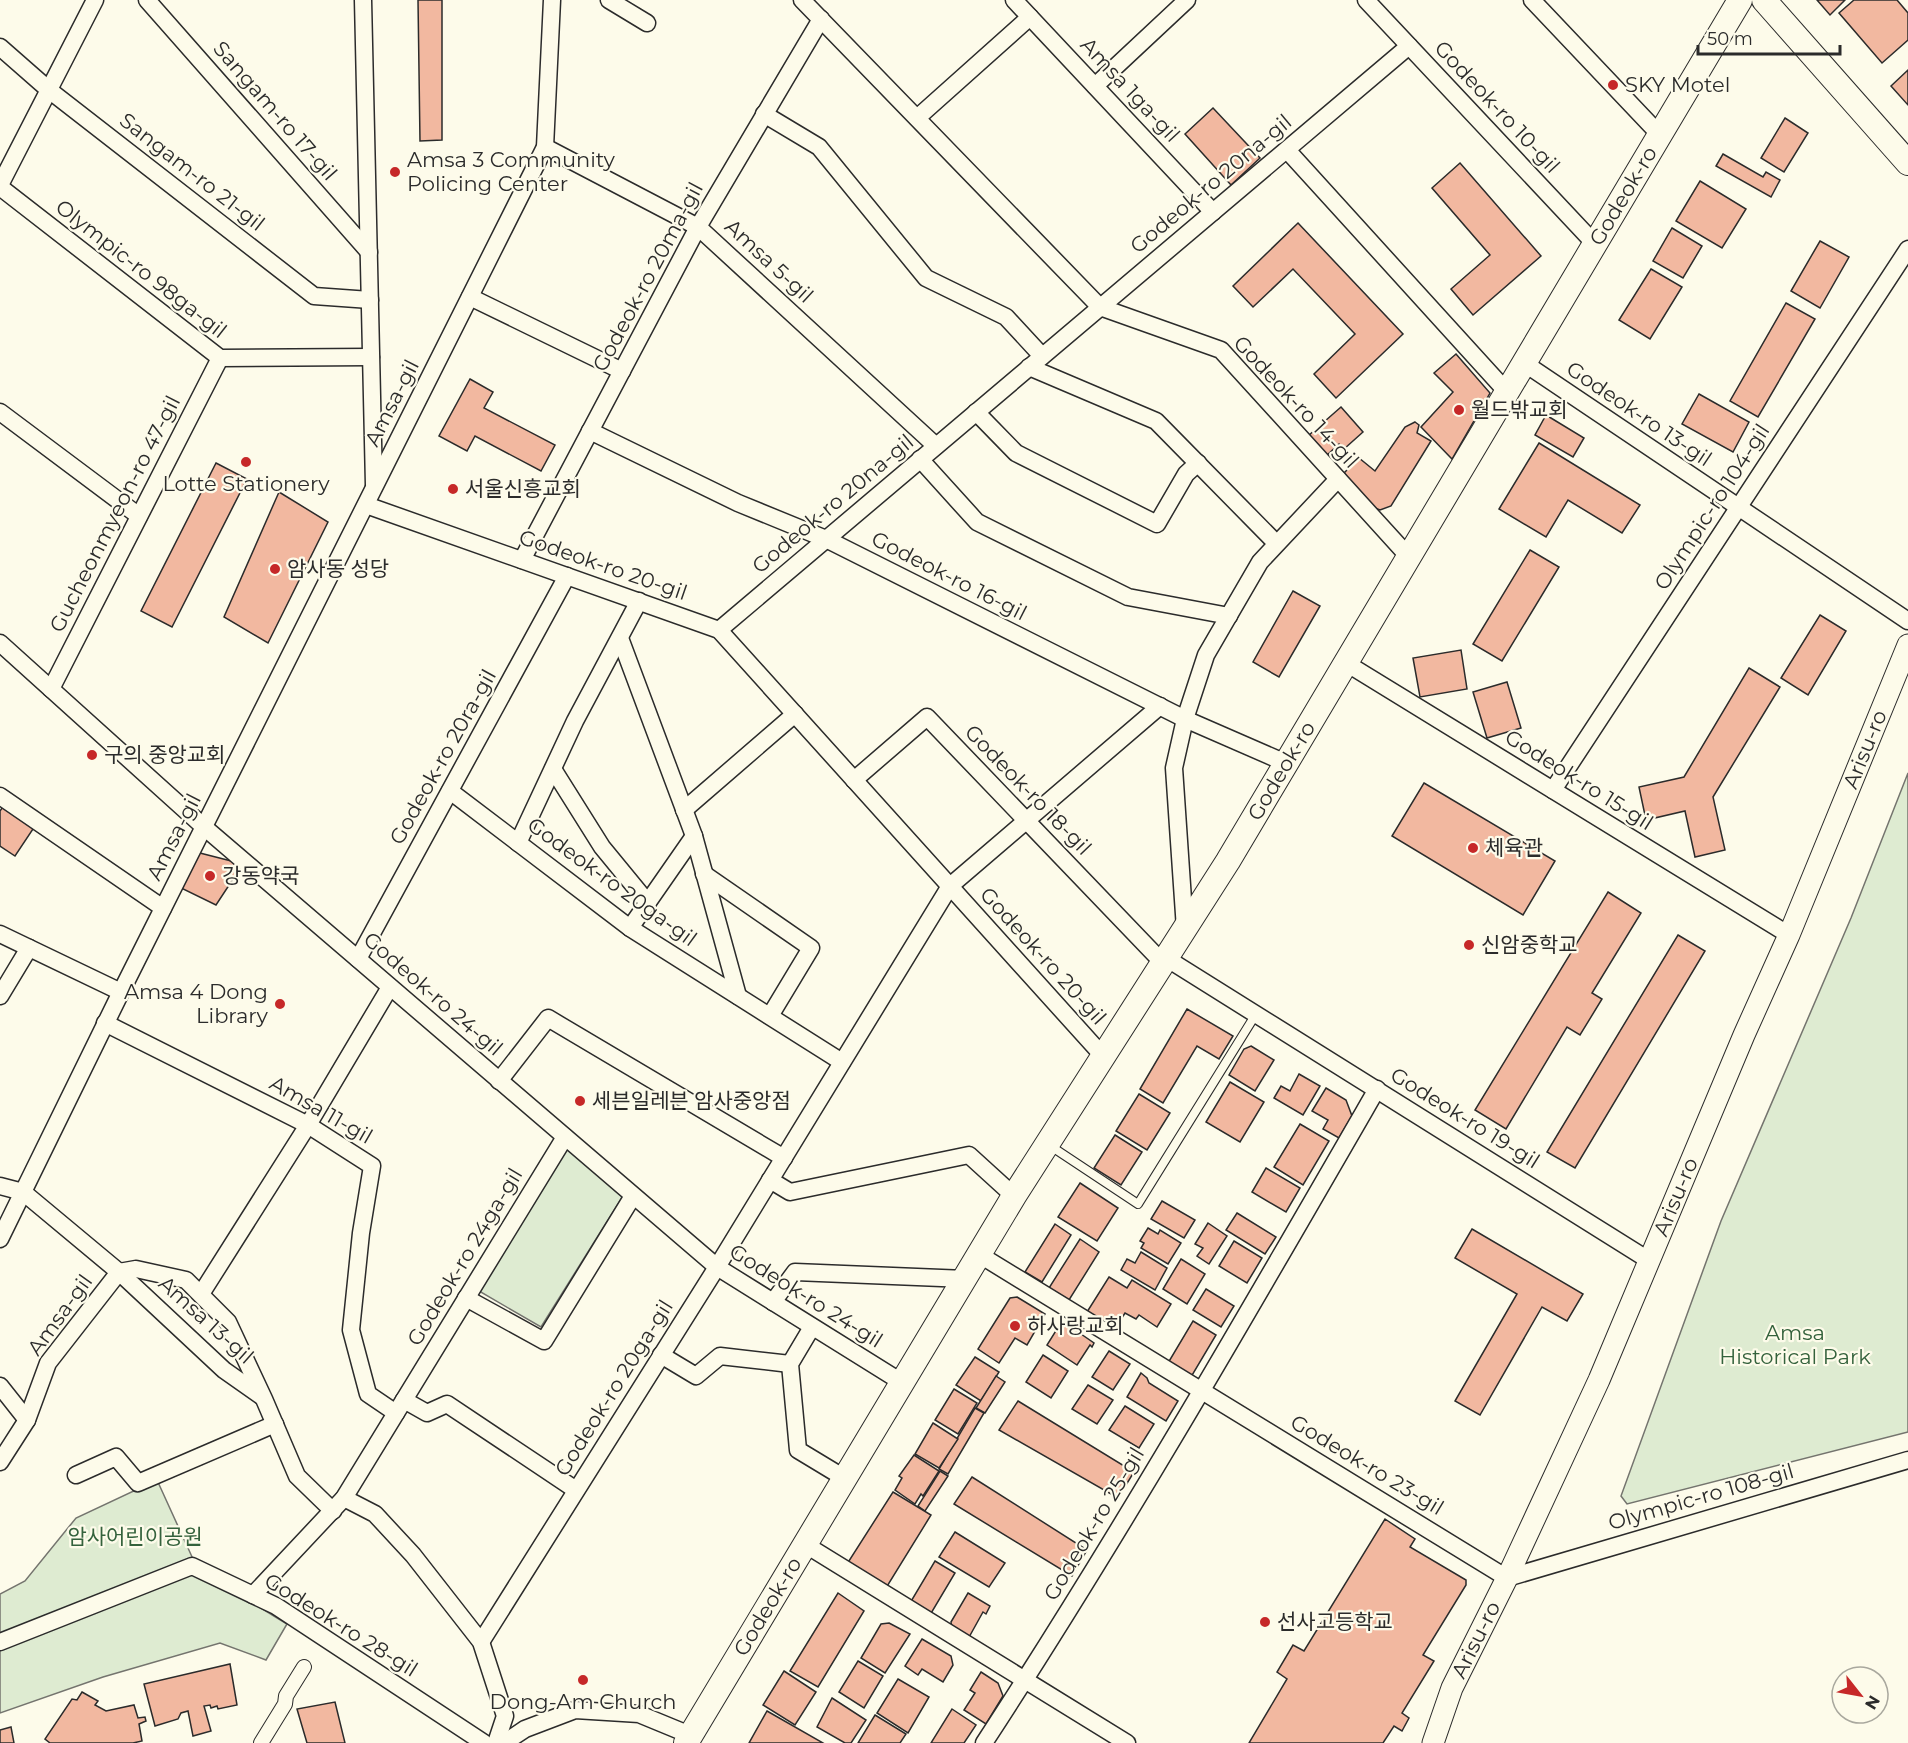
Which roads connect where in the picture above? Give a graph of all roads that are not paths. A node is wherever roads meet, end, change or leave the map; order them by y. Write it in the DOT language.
graph roads {
  1 [pos="95,0"];
  2 [pos="147,0"];
  3 [pos="363,0"];
  4 [pos="552,0"];
  5 [pos="609,0"];
  6 [pos="802,0"];
  7 [pos="1014,0"];
  8 [pos="1187,0"];
  9 [pos="1366,0"];
  10 [pos="1532,0"];
  11 [pos="1740,0"];
  12 [pos="1764,0"];
  13 [pos="1030,17"];
  14 [pos="821,19"];
  15 [pos="647,23"];
  16 [pos="1409,46"];
  17 [pos="0,47"];
  18 [pos="1095,86"];
  19 [pos="49,90"];
  20 [pos="765,114"];
  21 [pos="917,118"];
  22 [pos="1660,135"];
  23 [pos="545,147"];
  24 [pos="1287,150"];
  25 [pos="1908,163"];
  26 [pos="0,186"];
  27 [pos="1213,212"];
  28 [pos="698,227"];
  29 [pos="1595,244"];
  30 [pos="1908,249"];
  31 [pos="369,252"];
  32 [pos="470,297"];
  33 [pos="370,300"];
  34 [pos="1100,307"];
  35 [pos="371,357"];
  36 [pos="220,358"];
  37 [pos="1035,362"];
  38 [pos="1524,363"];
  39 [pos="622,371"];
  40 [pos="1507,392"];
  41 [pos="0,412"];
  42 [pos="976,412"];
  43 [pos="590,431"];
  44 [pos="936,446"];
  45 [pos="920,459"];
  46 [pos="1198,463"];
  47 [pos="1338,478"];
  48 [pos="375,487"];
  49 [pos="366,505"];
  50 [pos="1738,508"];
  51 [pos="139,516"];
  52 [pos="825,539"];
  53 [pos="1276,543"];
  54 [pos="1409,557"];
  55 [pos="522,560"];
  56 [pos="567,576"];
  57 [pos="639,601"];
  58 [pos="1229,616"];
  59 [pos="1908,621"];
  60 [pos="718,630"];
  61 [pos="620,638"];
  62 [pos="0,643"];
  63 [pos="1908,645"];
  64 [pos="1346,663"];
  65 [pos="51,689"];
  66 [pos="1160,706"];
  67 [pos="795,714"];
  68 [pos="1185,719"];
  69 [pos="1286,763"];
  70 [pos="553,769"];
  71 [pos="854,780"];
  72 [pos="1553,790"];
  73 [pos="450,791"];
  74 [pos="0,796"];
  75 [pos="684,810"];
  76 [pos="1025,821"];
  77 [pos="204,827"];
  78 [pos="694,836"];
  79 [pos="518,843"];
  80 [pos="704,874"];
  81 [pos="950,886"];
  82 [pos="648,903"];
  83 [pos="163,908"];
  84 [pos="630,928"];
  85 [pos="1185,928"];
  86 [pos="0,934"];
  87 [pos="1789,935"];
  88 [pos="29,948"];
  89 [pos="358,959"];
  90 [pos="1165,960"];
  91 [pos="390,987"];
  92 [pos="121,992"];
  93 [pos="0,996"];
  94 [pos="738,996"];
  95 [pos="1256,1014"];
  96 [pos="770,1016"];
  97 [pos="105,1023"];
  98 [pos="1104,1056"];
  99 [pos="842,1062"];
  100 [pos="499,1081"];
  101 [pos="1377,1089"];
  102 [pos="308,1125"];
  103 [pos="565,1137"];
  104 [pos="1047,1144"];
  105 [pos="784,1158"];
  106 [pos="770,1180"];
  107 [pos="0,1186"];
  108 [pos="23,1192"];
  109 [pos="633,1196"];
  110 [pos="1014,1196"];
  111 [pos="0,1239"];
  112 [pos="980,1255"];
  113 [pos="1650,1261"];
  114 [pos="717,1268"];
  115 [pos="119,1272"];
  116 [pos="966,1279"];
  117 [pos="201,1294"];
  118 [pos="466,1298"];
  119 [pos="773,1302"];
  120 [pos="812,1327"];
  121 [pos="661,1355"];
  122 [pos="790,1364"];
  123 [pos="903,1383"];
  124 [pos="0,1386"];
  125 [pos="1202,1391"];
  126 [pos="264,1399"];
  127 [pos="400,1406"];
  128 [pos="27,1420"];
  129 [pos="275,1424"];
  130 [pos="1908,1460"];
  131 [pos="0,1462"];
  132 [pos="76,1475"];
  133 [pos="846,1479"];
  134 [pos="576,1490"];
  135 [pos="338,1505"];
  136 [pos="806,1545"];
  137 [pos="1507,1578"];
  138 [pos="253,1595"];
  139 [pos="0,1642"];
  140 [pos="480,1642"];
  141 [pos="304,1667"];
  142 [pos="1025,1680"];
  143 [pos="688,1739"];
  144 [pos="261,1743"];
  145 [pos="484,1743"];
  146 [pos="496,1743"];
  147 [pos="504,1743"];
  148 [pos="984,1743"];
  149 [pos="1127,1743"];
  150 [pos="1433,1743"];
  1 -- 19 [label="street"];
  2 -- 31 [label="street, Sangam-ro 17-gil"];
  3 -- 31 [label="street"];
  4 -- 23 [label="street, Amsa-gil"];
  5 -- 15 [label="street"];
  6 -- 14 [label="street, Godeok-ro 14-gil"];
  7 -- 13 [label="street, Amsa 1ga-gil"];
  8 -- 18 [label="street"];
  9 -- 16 [label="street, Godeok-ro 10-gil"];
  10 -- 22 [label="street"];
  11 -- 22 [label="main road, Godeok-ro"];
  12 -- 25 [label="main road"];
  13 -- 18 [label="street, Amsa 1ga-gil"];
  13 -- 21 [label="street"];
  14 -- 20 [label="street, Godeok-ro 20ma-gil"];
  14 -- 21 [label="street, Godeok-ro 14-gil"];
  16 -- 24 [label="street, Godeok-ro 20na-gil"];
  16 -- 29 [label="street, Godeok-ro 10-gil"];
  17 -- 19 [label="street, Sangam-ro 21-gil"];
  18 -- 27 [label="street, Amsa 1ga-gil"];
  19 -- 26 [label="street"];
  19 -- 33 [label="street, Sangam-ro 21-gil"];
  20 -- 28 [label="street, Godeok-ro 20ma-gil"];
  20 -- 37 [label="street"];
  21 -- 34 [label="street, Godeok-ro 14-gil"];
  22 -- 29 [label="main road, Godeok-ro"];
  23 -- 28 [label="street, Amsa 5-gil"];
  23 -- 32 [label="street, Amsa-gil"];
  24 -- 27 [label="street, Godeok-ro 20na-gil"];
  24 -- 40 [label="street"];
  26 -- 36 [label="street, Olympic-ro 98ga-gil"];
  27 -- 34 [label="street, Godeok-ro 20na-gil"];
  28 -- 39 [label="street, Godeok-ro 20ma-gil"];
  28 -- 44 [label="street, Amsa 5-gil"];
  29 -- 38 [label="main road, Godeok-ro"];
  30 -- 50 [label="street, Olympic-ro 104-gil"];
  31 -- 33 [label="street"];
  32 -- 39 [label="street"];
  32 -- 48 [label="street, Amsa-gil"];
  33 -- 35 [label="street"];
  34 -- 37 [label="street, Godeok-ro 20na-gil"];
  34 -- 47 [label="street, Godeok-ro 14-gil"];
  35 -- 36 [label="street, Olympic-ro 98ga-gil"];
  35 -- 48 [label="street"];
  36 -- 51 [label="street, Gucheonmyeon-ro 47-gil"];
  37 -- 42 [label="street, Godeok-ro 20na-gil"];
  37 -- 46 [label="street"];
  38 -- 40 [label="main road, Godeok-ro"];
  38 -- 50 [label="street, Godeok-ro 13-gil"];
  39 -- 43 [label="street, Godeok-ro 20ma-gil"];
  40 -- 54 [label="main road, Godeok-ro"];
  41 -- 51 [label="street"];
  42 -- 44 [label="street, Godeok-ro 20na-gil"];
  42 -- 46 [label="street"];
  43 -- 52 [label="street, Godeok-ro 16-gil"];
  43 -- 55 [label="street, Godeok-ro 20ma-gil"];
  44 -- 45 [label="street, Godeok-ro 20na-gil"];
  45 -- 52 [label="street, Godeok-ro 20na-gil"];
  45 -- 58 [label="street"];
  46 -- 53 [label="street"];
  47 -- 53 [label="street"];
  47 -- 54 [label="street, Godeok-ro 14-gil"];
  48 -- 49 [label="street, Amsa-gil"];
  49 -- 55 [label="street, Godeok-ro 20-gil"];
  49 -- 77 [label="street, Amsa-gil"];
  50 -- 59 [label="street, Godeok-ro 13-gil"];
  50 -- 72 [label="street, Olympic-ro 104-gil"];
  51 -- 65 [label="street, Gucheonmyeon-ro 47-gil"];
  52 -- 60 [label="street, Godeok-ro 20na-gil"];
  52 -- 66 [label="street, Godeok-ro 16-gil"];
  53 -- 58 [label="street"];
  54 -- 64 [label="main road, Godeok-ro"];
  55 -- 56 [label="street, Godeok-ro 20-gil"];
  56 -- 57 [label="street, Godeok-ro 20-gil"];
  56 -- 73 [label="street, Godeok-ro 20ra-gil"];
  57 -- 60 [label="street, Godeok-ro 20-gil"];
  57 -- 61 [label="street"];
  58 -- 68 [label="street"];
  60 -- 67 [label="street, Godeok-ro 20-gil"];
  61 -- 70 [label="street"];
  61 -- 75 [label="street"];
  62 -- 65 [label="street"];
  63 -- 87 [label="street, Arisu-ro"];
  64 -- 69 [label="main road, Godeok-ro"];
  64 -- 72 [label="street, Godeok-ro 15-gil"];
  65 -- 77 [label="street"];
  66 -- 68 [label="street, Godeok-ro 16-gil"];
  66 -- 76 [label="street, Godeok-ro 20-gil"];
  67 -- 71 [label="street, Godeok-ro 20-gil"];
  67 -- 75 [label="street"];
  68 -- 69 [label="street, Godeok-ro 16-gil"];
  68 -- 85 [label="street"];
  69 -- 85 [label="main road, Godeok-ro"];
  70 -- 79 [label="street"];
  70 -- 82 [label="street"];
  71 -- 76 [label="street, Godeok-ro 18-gil"];
  71 -- 81 [label="street, Godeok-ro 20-gil"];
  72 -- 87 [label="street, Godeok-ro 15-gil"];
  73 -- 79 [label="street, Godeok-ro 20ga-gil"];
  73 -- 89 [label="street, Godeok-ro 20ra-gil"];
  74 -- 83 [label="street"];
  75 -- 78 [label="street"];
  76 -- 81 [label="street, Godeok-ro 20-gil"];
  76 -- 90 [label="street, Godeok-ro 18-gil"];
  77 -- 83 [label="street, Amsa-gil"];
  77 -- 89 [label="street, Godeok-ro 24-gil"];
  78 -- 80 [label="street"];
  78 -- 82 [label="street"];
  79 -- 84 [label="street, Godeok-ro 20ga-gil"];
  80 -- 94 [label="street"];
  80 -- 96 [label="street"];
  81 -- 98 [label="street, Godeok-ro 20-gil"];
  81 -- 99 [label="street, Godeok-ro 20ga-gil"];
  82 -- 84 [label="street"];
  83 -- 92 [label="street, Amsa-gil"];
  84 -- 94 [label="street, Godeok-ro 20ga-gil"];
  85 -- 90 [label="main road, Godeok-ro"];
  86 -- 88 [label="street"];
  87 -- 113 [label="street, Arisu-ro"];
  88 -- 92 [label="street"];
  88 -- 93 [label="street"];
  89 -- 91 [label="street, Godeok-ro 24-gil"];
  90 -- 95 [label="street, Godeok-ro 19-gil"];
  90 -- 98 [label="main road, Godeok-ro"];
  91 -- 100 [label="street, Godeok-ro 24-gil"];
  91 -- 102 [label="street"];
  92 -- 97 [label="street, Amsa-gil"];
  94 -- 96 [label="street, Godeok-ro 20ga-gil"];
  95 -- 101 [label="street, Godeok-ro 19-gil"];
  95 -- 104 [label="lane"];
  96 -- 99 [label="street, Godeok-ro 20ga-gil"];
  97 -- 102 [label="street, Amsa 11-gil"];
  97 -- 108 [label="street, Amsa-gil"];
  98 -- 104 [label="main road, Godeok-ro"];
  99 -- 105 [label="street, Godeok-ro 20ga-gil"];
  100 -- 103 [label="street, Godeok-ro 24-gil"];
  100 -- 105 [label="street"];
  101 -- 113 [label="street, Godeok-ro 19-gil"];
  101 -- 125 [label="street"];
  102 -- 117 [label="street"];
  102 -- 127 [label="street, Amsa 11-gil"];
  103 -- 109 [label="street, Godeok-ro 24-gil"];
  103 -- 118 [label="street, Godeok-ro 24ga-gil"];
  104 -- 110 [label="main road, Godeok-ro"];
  105 -- 106 [label="street, Godeok-ro 20ga-gil"];
  106 -- 110 [label="street"];
  106 -- 114 [label="street, Godeok-ro 20ga-gil"];
  107 -- 108 [label="street"];
  108 -- 111 [label="street, Amsa-gil"];
  108 -- 115 [label="street, Amsa 13-gil"];
  109 -- 114 [label="street, Godeok-ro 24-gil"];
  109 -- 118 [label="street"];
  110 -- 112 [label="main road, Godeok-ro"];
  112 -- 116 [label="main road, Godeok-ro"];
  112 -- 125 [label="street, Godeok-ro 23-gil"];
  113 -- 137 [label="street, Arisu-ro"];
  114 -- 119 [label="street, Godeok-ro 24-gil"];
  114 -- 121 [label="street, Godeok-ro 20ga-gil"];
  115 -- 117 [label="street, Amsa 13-gil"];
  115 -- 126 [label="street, Amsa 13-gil"];
  115 -- 128 [label="street, Amsa-gil"];
  116 -- 119 [label="street"];
  116 -- 123 [label="main road, Godeok-ro"];
  117 -- 126 [label="street, Amsa 13-gil"];
  118 -- 127 [label="street, Godeok-ro 24ga-gil"];
  119 -- 120 [label="street, Godeok-ro 24-gil"];
  120 -- 122 [label="street"];
  120 -- 123 [label="street, Godeok-ro 24-gil"];
  121 -- 122 [label="street"];
  121 -- 134 [label="street, Godeok-ro 20ga-gil"];
  122 -- 133 [label="street"];
  123 -- 133 [label="main road, Godeok-ro"];
  124 -- 128 [label="street"];
  125 -- 137 [label="street, Godeok-ro 23-gil"];
  125 -- 142 [label="street, Godeok-ro 25-gil"];
  126 -- 129 [label="street, Amsa 13-gil"];
  127 -- 134 [label="street"];
  127 -- 135 [label="street, Godeok-ro 24ga-gil"];
  128 -- 131 [label="street, Amsa-gil"];
  129 -- 132 [label="street"];
  129 -- 135 [label="street, Amsa 13-gil"];
  130 -- 137 [label="street, Olympic-ro 108-gil"];
  133 -- 136 [label="main road, Godeok-ro"];
  134 -- 140 [label="street, Godeok-ro 20ga-gil"];
  135 -- 138 [label="street, Godeok-ro 24ga-gil"];
  135 -- 140 [label="street"];
  136 -- 142 [label="street"];
  136 -- 143 [label="main road, Godeok-ro"];
  137 -- 150 [label="street, Arisu-ro"];
  138 -- 139 [label="street, Godeok-ro 28-gil"];
  138 -- 145 [label="street, Godeok-ro 28-gil"];
  140 -- 146 [label="street"];
  141 -- 144 [label="street"];
  142 -- 148 [label="street, Godeok-ro 25-gil"];
  142 -- 149 [label="street"];
  143 -- 147 [label="street, Godeok-ro"];
}
